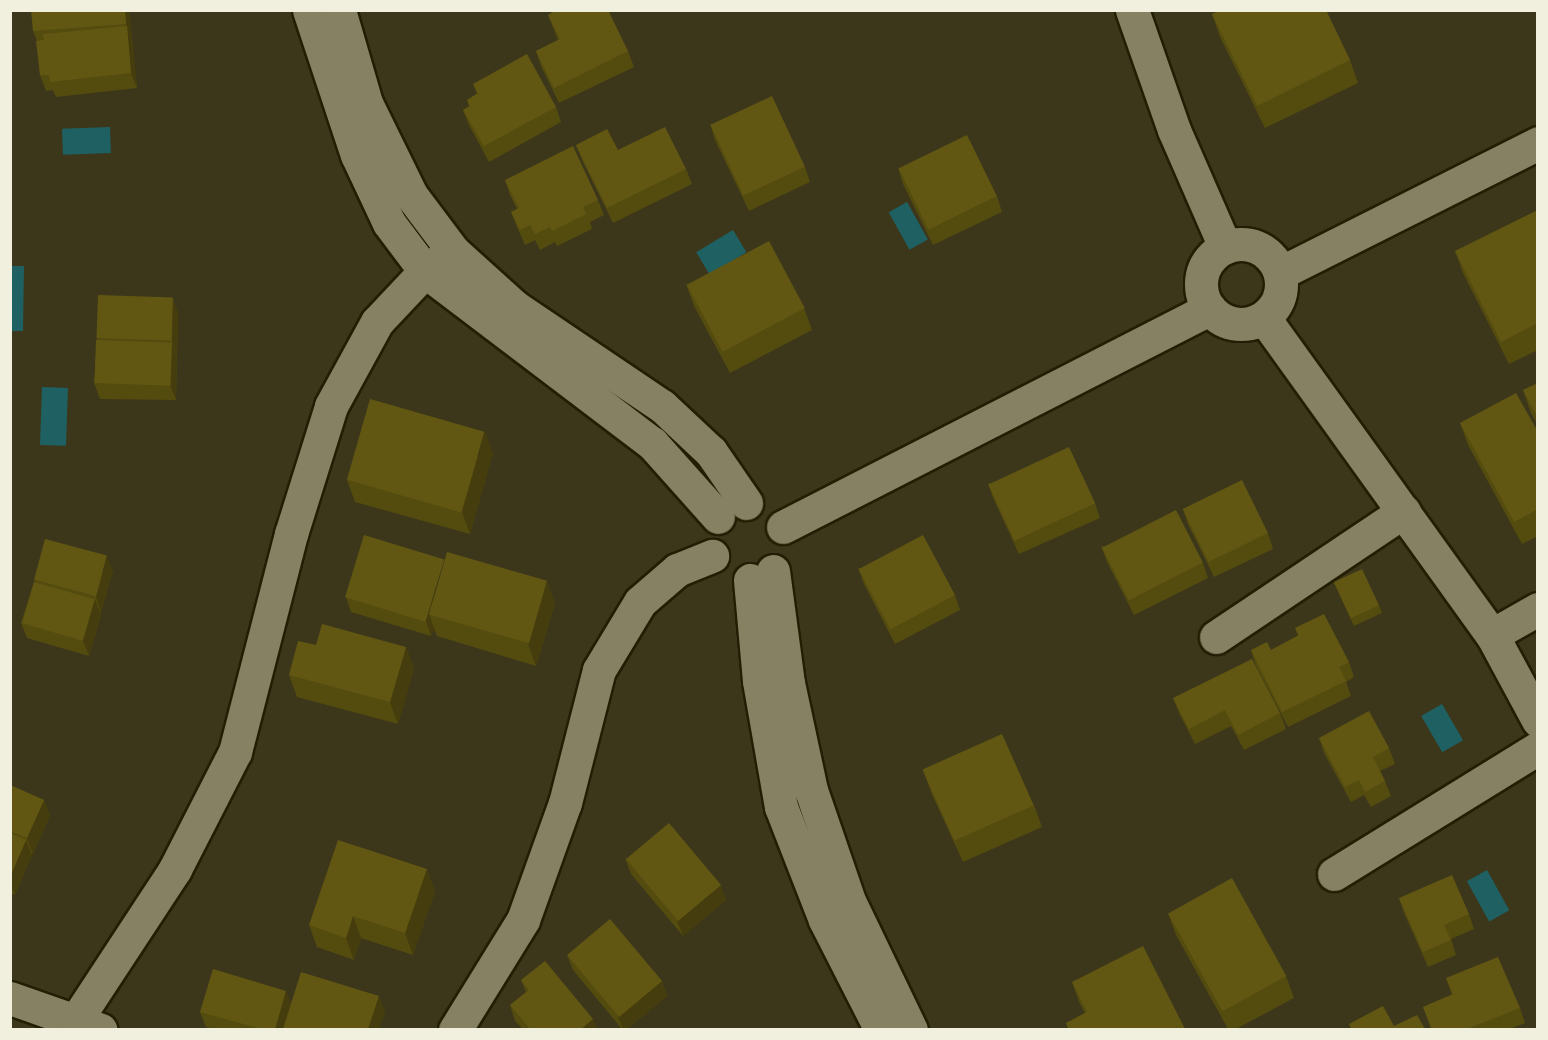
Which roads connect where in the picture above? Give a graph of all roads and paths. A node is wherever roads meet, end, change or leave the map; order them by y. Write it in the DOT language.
graph roads {
  1 [pos="309,10"];
  2 [pos="339,10"];
  3 [pos="1132,10"];
  4 [pos="1538,143"];
  5 [pos="1225,247"];
  6 [pos="453,251"];
  7 [pos="425,271"];
  8 [pos="1280,273"];
  9 [pos="1209,309"];
  10 [pos="1264,318"];
  11 [pos="732,510"];
  12 [pos="1404,511"];
  13 [pos="783,527"];
  14 [pos="712,556"];
  15 [pos="761,576"];
  16 [pos="1538,609"];
  17 [pos="1492,636"];
  18 [pos="1216,637"];
  19 [pos="1538,720"];
  20 [pos="1538,748"];
  21 [pos="1334,874"];
  22 [pos="10,998"];
  23 [pos="89,1025"];
  24 [pos="455,1029"];
  25 [pos="881,1029"];
  26 [pos="911,1029"];
  1 -- 7 [label="street"];
  2 -- 6 [label="street"];
  3 -- 5 [label="street"];
  4 -- 8 [label="street"];
  5 -- 8 [label="street"];
  5 -- 9 [label="street"];
  6 -- 7 [label="street"];
  6 -- 11 [label="street"];
  7 -- 11 [label="street"];
  7 -- 23 [label="street"];
  8 -- 10 [label="street"];
  9 -- 10 [label="street"];
  9 -- 13 [label="street"];
  10 -- 12 [label="street"];
  11 -- 13 [label="street"];
  11 -- 14 [label="street"];
  12 -- 17 [label="street"];
  12 -- 18 [label="street"];
  13 -- 15 [label="street"];
  14 -- 15 [label="street"];
  14 -- 24 [label="street"];
  15 -- 25 [label="street"];
  15 -- 26 [label="street"];
  16 -- 17 [label="street"];
  17 -- 19 [label="street"];
  20 -- 21 [label="street"];
  22 -- 23 [label="street"];
}
